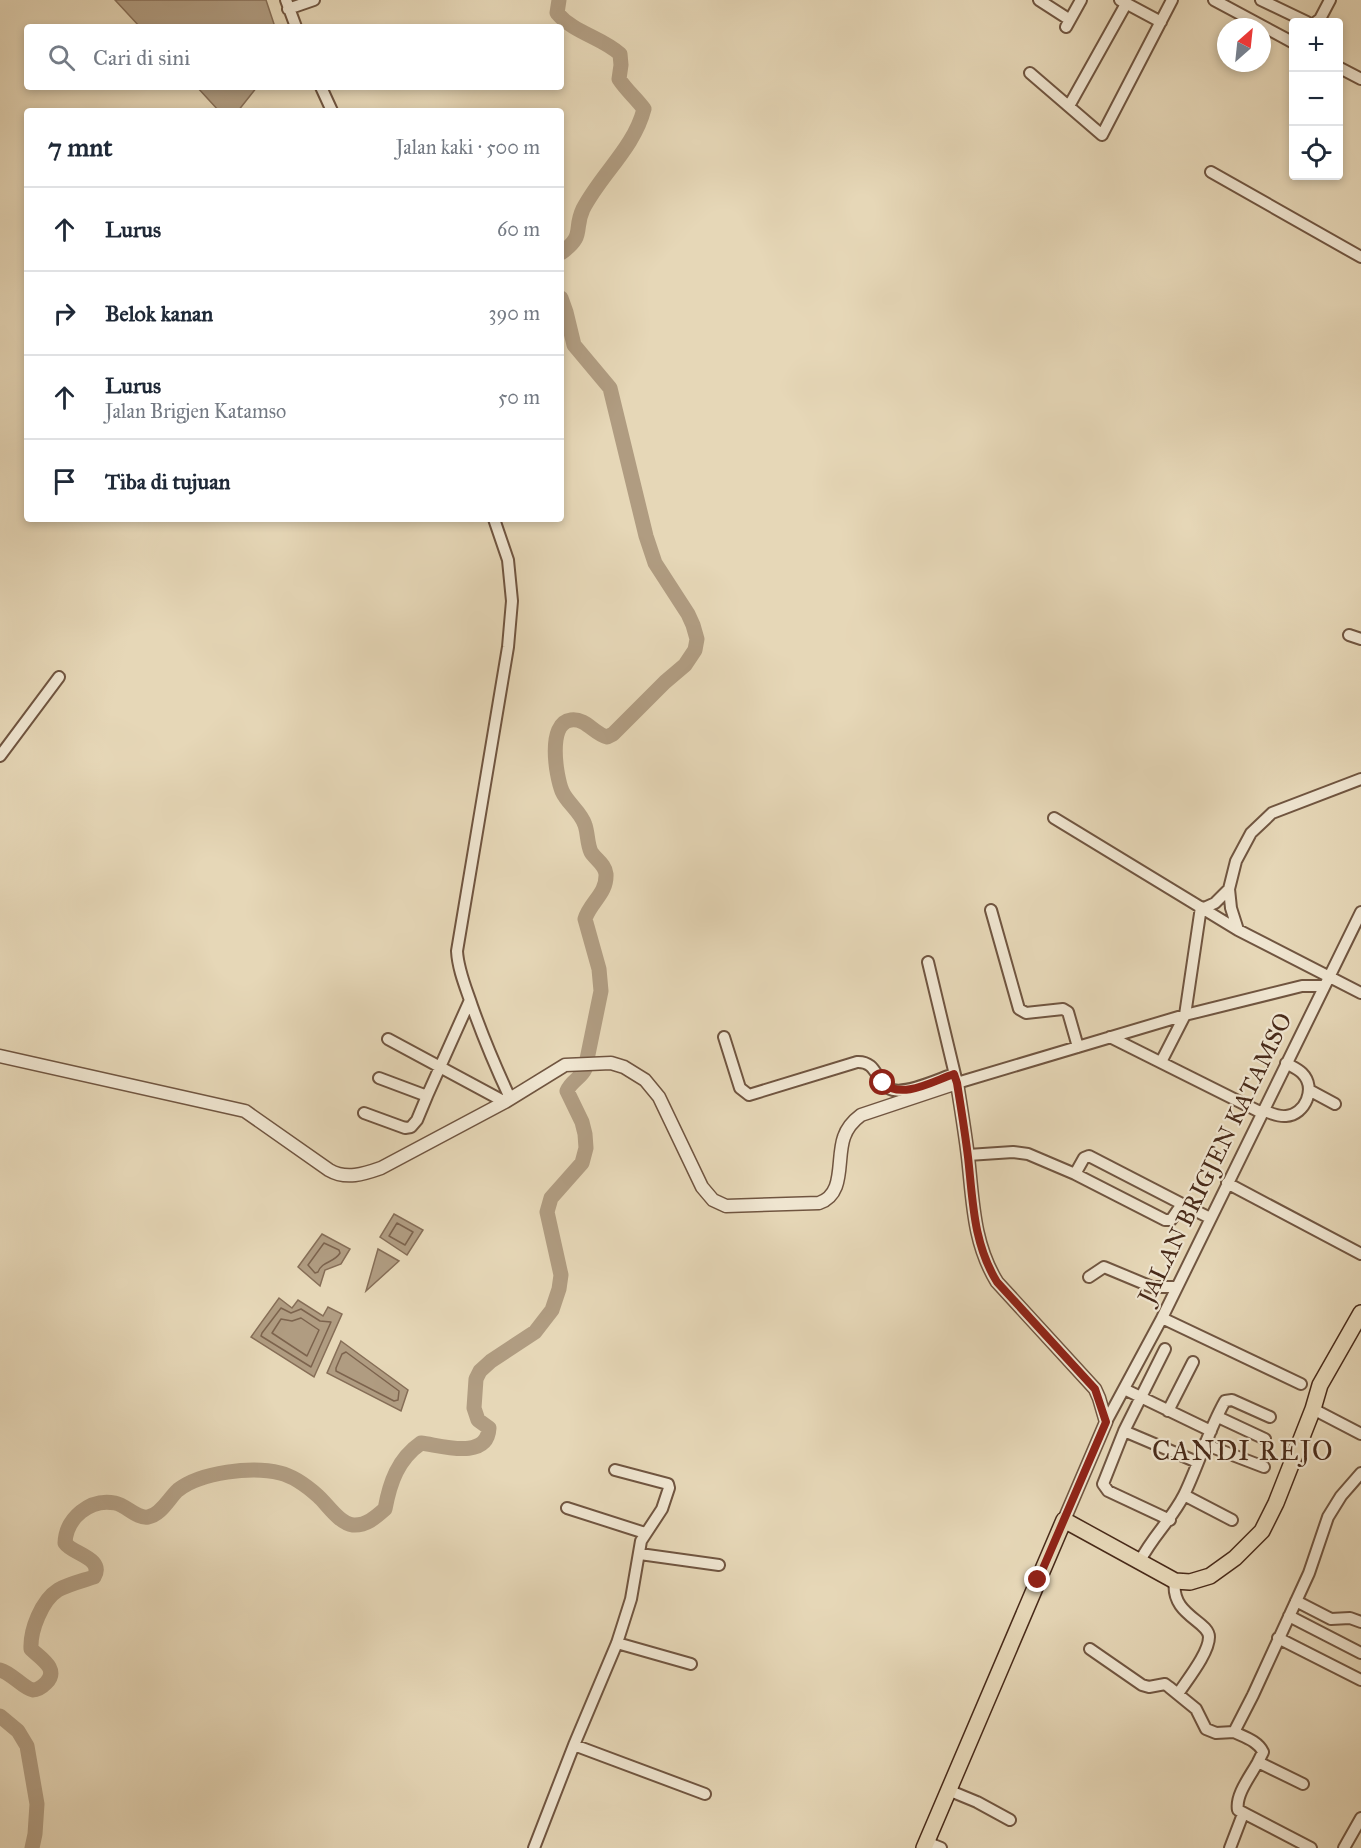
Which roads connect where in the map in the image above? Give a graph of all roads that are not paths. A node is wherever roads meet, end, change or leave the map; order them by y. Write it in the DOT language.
graph roads {
  1 [pos="314,0"];
  2 [pos="1039,0"];
  3 [pos="1081,0"];
  4 [pos="1172,0"];
  5 [pos="1214,0"];
  6 [pos="1261,0"];
  7 [pos="1330,0"];
  8 [pos="1123,2"];
  9 [pos="287,4"];
  10 [pos="1281,5"];
  11 [pos="1301,18"];
  12 [pos="1321,18"];
  13 [pos="1161,22"];
  14 [pos="295,24"];
  15 [pos="1289,41"];
  16 [pos="1343,70"];
  17 [pos="1030,73"];
  18 [pos="1361,79"];
  19 [pos="322,90"];
  20 [pos="1069,106"];
  21 [pos="331,108"];
  22 [pos="1211,172"];
  23 [pos="1361,256"];
  24 [pos="495,522"];
  25 [pos="1349,635"];
  26 [pos="1361,639"];
  27 [pos="59,676"];
  28 [pos="0,756"];
  29 [pos="1361,779"];
  30 [pos="1054,818"];
  31 [pos="1229,888"];
  32 [pos="1203,908"];
  33 [pos="991,910"];
  34 [pos="1361,912"];
  35 [pos="1238,930"];
  36 [pos="928,962"];
  37 [pos="1325,982"];
  38 [pos="1361,993"];
  39 [pos="470,1000"];
  40 [pos="1185,1015"];
  41 [pos="724,1037"];
  42 [pos="1110,1037"];
  43 [pos="388,1039"];
  44 [pos="1078,1047"];
  45 [pos="0,1056"];
  46 [pos="1161,1062"];
  47 [pos="1286,1063"];
  48 [pos="439,1067"];
  49 [pos="379,1078"];
  50 [pos="956,1078"];
  51 [pos="1309,1090"];
  52 [pos="427,1096"];
  53 [pos="507,1100"];
  54 [pos="1335,1104"];
  55 [pos="1262,1111"];
  56 [pos="364,1113"];
  57 [pos="968,1155"];
  58 [pos="1075,1174"];
  59 [pos="1227,1183"];
  60 [pos="1182,1204"];
  61 [pos="1210,1218"];
  62 [pos="1361,1254"];
  63 [pos="1089,1277"];
  64 [pos="1177,1287"];
  65 [pos="1361,1313"];
  66 [pos="1162,1318"];
  67 [pos="1166,1349"];
  68 [pos="1193,1362"];
  69 [pos="1301,1384"];
  70 [pos="1124,1389"];
  71 [pos="1140,1398"];
  72 [pos="1313,1409"];
  73 [pos="1168,1411"];
  74 [pos="1218,1417"];
  75 [pos="1270,1417"];
  76 [pos="1106,1422"];
  77 [pos="1124,1431"];
  78 [pos="1211,1431"];
  79 [pos="1361,1434"];
  80 [pos="1265,1439"];
  81 [pos="1204,1444"];
  82 [pos="1197,1462"];
  83 [pos="1264,1467"];
  84 [pos="615,1470"];
  85 [pos="1361,1473"];
  86 [pos="1184,1495"];
  87 [pos="567,1508"];
  88 [pos="1064,1520"];
  89 [pos="1170,1520"];
  90 [pos="1232,1520"];
  91 [pos="645,1533"];
  92 [pos="640,1554"];
  93 [pos="1140,1561"];
  94 [pos="720,1565"];
  95 [pos="1175,1581"];
  96 [pos="1296,1601"];
  97 [pos="1289,1616"];
  98 [pos="1361,1622"];
  99 [pos="1278,1638"];
  100 [pos="617,1643"];
  101 [pos="1090,1649"];
  102 [pos="1361,1653"];
  103 [pos="691,1664"];
  104 [pos="1361,1680"];
  105 [pos="1178,1694"];
  106 [pos="1233,1732"];
  107 [pos="574,1745"];
  108 [pos="1258,1762"];
  109 [pos="1303,1784"];
  110 [pos="948,1790"];
  111 [pos="705,1794"];
  112 [pos="1243,1814"];
  113 [pos="1361,1818"];
  114 [pos="1010,1820"];
  115 [pos="930,1846"];
  116 [pos="534,1848"];
  117 [pos="1230,1848"];
  118 [pos="1311,1848"];
  119 [pos="1344,1848"];
  1 -- 9 [label="street"];
  2 -- 3 [label="street"];
  4 -- 13 [label="street"];
  5 -- 15 [label="street"];
  6 -- 10 [label="street"];
  7 -- 12 [label="street"];
  8 -- 13 [label="street"];
  8 -- 20 [label="street"];
  9 -- 14 [label="street"];
  10 -- 11 [label="street"];
  13 -- 20 [label="street"];
  16 -- 18 [label="street"];
  17 -- 20 [label="street"];
  19 -- 21 [label="street"];
  22 -- 23 [label="street"];
  24 -- 39 [label="street"];
  25 -- 26 [label="street"];
  27 -- 28 [label="street"];
  29 -- 31 [label="street"];
  30 -- 32 [label="street"];
  31 -- 32 [label="street"];
  31 -- 35 [label="street"];
  32 -- 35 [label="street"];
  32 -- 40 [label="street"];
  33 -- 44 [label="street"];
  34 -- 37 [label="street, JALAN BRIGJEN KATAMSO"];
  35 -- 37 [label="street"];
  36 -- 50 [label="street"];
  37 -- 38 [label="street"];
  37 -- 40 [label="street"];
  37 -- 47 [label="street, JALAN BRIGJEN KATAMSO"];
  39 -- 48 [label="street"];
  39 -- 53 [label="street"];
  40 -- 42 [label="street"];
  40 -- 46 [label="street"];
  41 -- 50 [label="street"];
  42 -- 44 [label="street"];
  42 -- 46 [label="street"];
  43 -- 48 [label="street"];
  44 -- 50 [label="street"];
  45 -- 53 [label="street"];
  46 -- 55 [label="street"];
  47 -- 51 [label="street"];
  47 -- 55 [label="street, JALAN BRIGJEN KATAMSO"];
  48 -- 52 [label="street"];
  48 -- 53 [label="street"];
  49 -- 52 [label="street"];
  50 -- 53 [label="street"];
  50 -- 57 [label="street"];
  51 -- 54 [label="street"];
  51 -- 55 [label="street"];
  52 -- 56 [label="street"];
  55 -- 59 [label="street, JALAN BRIGJEN KATAMSO"];
  57 -- 58 [label="street"];
  57 -- 76 [label="street"];
  58 -- 60 [label="street"];
  58 -- 60 [label="street"];
  59 -- 61 [label="street, JALAN BRIGJEN KATAMSO"];
  59 -- 62 [label="street"];
  60 -- 61 [label="street"];
  61 -- 64 [label="street, JALAN BRIGJEN KATAMSO"];
  63 -- 64 [label="street"];
  64 -- 66 [label="street, JALAN BRIGJEN KATAMSO"];
  65 -- 72 [label="main road"];
  66 -- 69 [label="street"];
  66 -- 70 [label="street, JALAN BRIGJEN KATAMSO"];
  67 -- 71 [label="street"];
  68 -- 73 [label="street"];
  70 -- 71 [label="street"];
  70 -- 76 [label="street, JALAN BRIGJEN KATAMSO"];
  71 -- 73 [label="street"];
  71 -- 77 [label="street"];
  72 -- 79 [label="street"];
  72 -- 95 [label="main road"];
  73 -- 78 [label="street"];
  74 -- 75 [label="street"];
  74 -- 78 [label="street"];
  74 -- 80 [label="street"];
  76 -- 88 [label="street"];
  77 -- 82 [label="street"];
  77 -- 89 [label="street"];
  78 -- 81 [label="street"];
  81 -- 82 [label="street"];
  81 -- 83 [label="street"];
  82 -- 86 [label="street"];
  84 -- 91 [label="street"];
  85 -- 96 [label="street"];
  86 -- 89 [label="street"];
  86 -- 90 [label="street"];
  87 -- 91 [label="street"];
  88 -- 93 [label="main road"];
  88 -- 110 [label="main road"];
  89 -- 93 [label="street"];
  91 -- 92 [label="street"];
  92 -- 94 [label="street"];
  92 -- 100 [label="street"];
  93 -- 95 [label="main road"];
  95 -- 105 [label="street"];
  96 -- 97 [label="street"];
  96 -- 98 [label="street"];
  97 -- 99 [label="street"];
  97 -- 102 [label="street"];
  99 -- 104 [label="street"];
  99 -- 106 [label="street"];
  100 -- 103 [label="street"];
  100 -- 107 [label="street"];
  101 -- 105 [label="street"];
  105 -- 106 [label="street"];
  106 -- 108 [label="street"];
  107 -- 111 [label="street"];
  107 -- 116 [label="street"];
  108 -- 109 [label="street"];
  108 -- 112 [label="street"];
  110 -- 114 [label="street"];
  110 -- 115 [label="main road"];
  112 -- 117 [label="street"];
  112 -- 118 [label="street"];
  113 -- 119 [label="street"];
}
